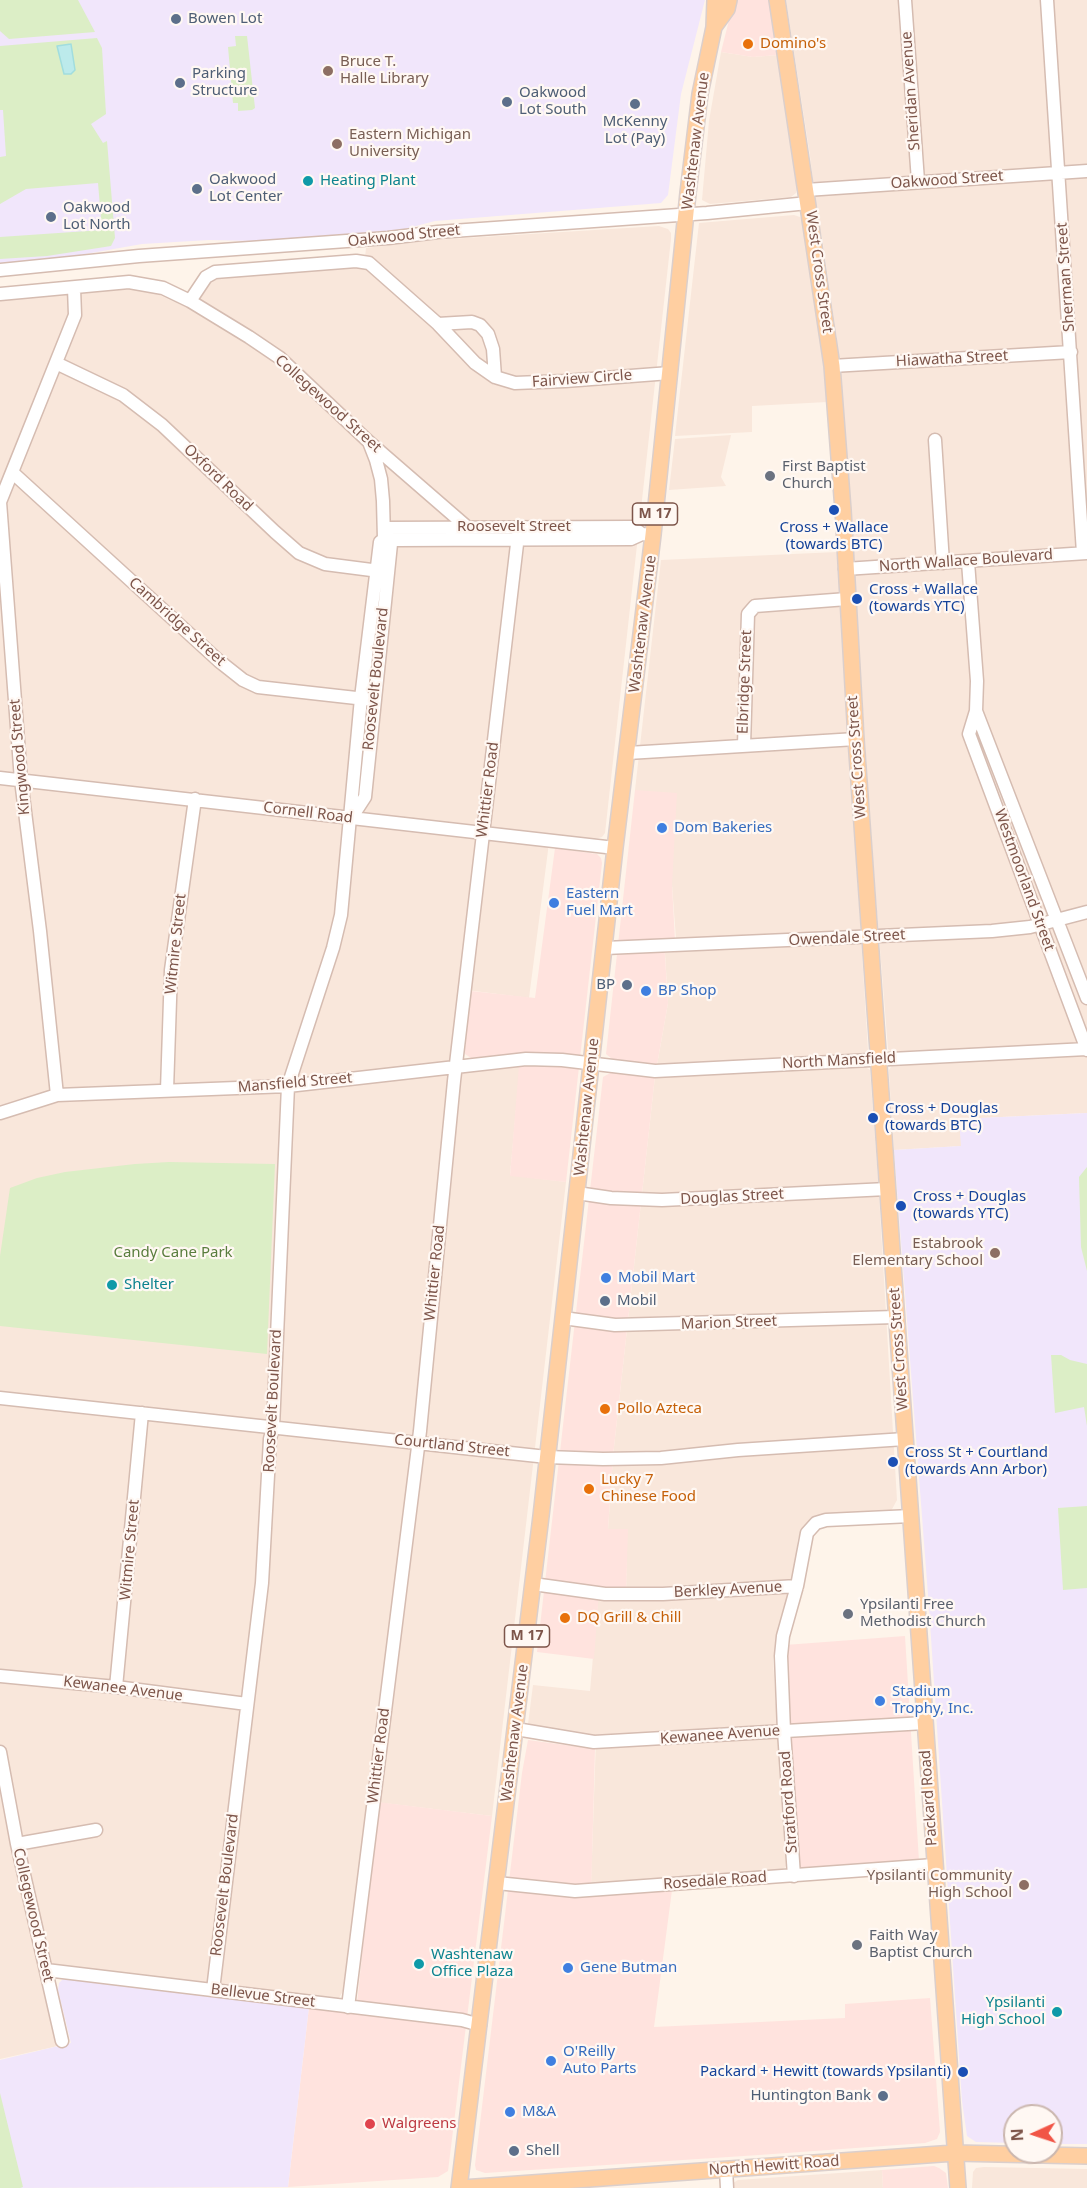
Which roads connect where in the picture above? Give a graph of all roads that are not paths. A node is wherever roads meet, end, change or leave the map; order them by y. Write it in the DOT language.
graph roads {
  1 [pos="715,0"];
  2 [pos="729,0"];
  3 [pos="777,0"];
  4 [pos="904,0"];
  5 [pos="1047,0"];
  6 [pos="714,27"];
  7 [pos="1087,171"];
  8 [pos="1059,172"];
  9 [pos="918,182"];
  10 [pos="807,197"];
  11 [pos="687,213"];
  12 [pos="369,263"];
  13 [pos="0,270"];
  14 [pos="74,288"];
  15 [pos="0,294"];
  16 [pos="190,301"];
  17 [pos="438,324"];
  18 [pos="1071,352"];
  19 [pos="56,363"];
  20 [pos="832,366"];
  21 [pos="670,373"];
  22 [pos="495,377"];
  23 [pos="935,440"];
  24 [pos="369,442"];
  25 [pos="13,473"];
  26 [pos="0,502"];
  27 [pos="384,533"];
  28 [pos="468,533"];
  29 [pos="519,533"];
  30 [pos="648,534"];
  31 [pos="1085,553"];
  32 [pos="2,561"];
  33 [pos="968,562"];
  34 [pos="943,563"];
  35 [pos="845,569"];
  36 [pos="381,571"];
  37 [pos="847,599"];
  38 [pos="361,698"];
  39 [pos="374,700"];
  40 [pos="976,711"];
  41 [pos="856,739"];
  42 [pos="744,745"];
  43 [pos="628,753"];
  44 [pos="0,778"];
  45 [pos="21,780"];
  46 [pos="195,799"];
  47 [pos="351,819"];
  48 [pos="483,833"];
  49 [pos="615,848"];
  50 [pos="1087,912"];
  51 [pos="1058,921"];
  52 [pos="1041,925"];
  53 [pos="870,938"];
  54 [pos="604,948"];
  55 [pos="1087,998"];
  56 [pos="1087,1049"];
  57 [pos="878,1059"];
  58 [pos="591,1064"];
  59 [pos="456,1067"];
  60 [pos="288,1086"];
  61 [pos="167,1090"];
  62 [pos="57,1095"];
  63 [pos="0,1113"];
  64 [pos="887,1189"];
  65 [pos="577,1193"];
  66 [pos="896,1317"];
  67 [pos="563,1318"];
  68 [pos="0,1398"];
  69 [pos="142,1413"];
  70 [pos="273,1427"];
  71 [pos="905,1439"];
  72 [pos="418,1443"];
  73 [pos="547,1456"];
  74 [pos="911,1516"];
  75 [pos="533,1584"];
  76 [pos="797,1586"];
  77 [pos="0,1676"];
  78 [pos="116,1687"];
  79 [pos="247,1704"];
  80 [pos="925,1723"];
  81 [pos="516,1729"];
  82 [pos="784,1731"];
  83 [pos="0,1752"];
  84 [pos="96,1830"];
  85 [pos="17,1844"];
  86 [pos="934,1865"];
  87 [pos="794,1876"];
  88 [pos="497,1883"];
  89 [pos="46,1970"];
  90 [pos="213,1990"];
  91 [pos="348,2007"];
  92 [pos="480,2025"];
  93 [pos="62,2042"];
  94 [pos="955,2153"];
  95 [pos="1087,2156"];
  96 [pos="726,2169"];
  97 [pos="460,2188"];
  98 [pos="727,2188"];
  99 [pos="958,2188"];
  1 -- 6 [label="main road, Washtenaw Avenue / M 17"];
  2 -- 6 [label="main road, Washtenaw Avenue / M 17"];
  3 -- 10 [label="main road, West Cross Street"];
  4 -- 9 [label="street, Sheridan Avenue"];
  5 -- 8 [label="street, Sherman Street"];
  6 -- 11 [label="main road, Washtenaw Avenue / M 17"];
  7 -- 8 [label="street, Oakwood Street"];
  8 -- 9 [label="street, Oakwood Street"];
  8 -- 18 [label="street, Sherman Street"];
  9 -- 10 [label="street, Oakwood Street"];
  10 -- 11 [label="street, Oakwood Street"];
  10 -- 20 [label="main road, West Cross Street"];
  11 -- 13 [label="street, Oakwood Street"];
  11 -- 21 [label="main road, Washtenaw Avenue / M 17"];
  12 -- 16 [label="street, Oakwood Street"];
  12 -- 17 [label="street, Fairview Circle"];
  14 -- 15 [label="street, Collegewood Street"];
  14 -- 16 [label="street, Collegewood Street"];
  14 -- 19 [label="street, Kingwood Street"];
  16 -- 24 [label="street, Collegewood Street"];
  17 -- 22 [label="street, Fairview Circle"];
  17 -- 22 [label="street"];
  18 -- 20 [label="street, Hiawatha Street"];
  18 -- 31 [label="street, Sherman Street"];
  19 -- 25 [label="street, Kingwood Street"];
  19 -- 36 [label="street, Oxford Road"];
  20 -- 35 [label="main road, West Cross Street"];
  21 -- 22 [label="street, Fairview Circle"];
  21 -- 30 [label="main road, Washtenaw Avenue / M 17"];
  23 -- 34 [label="street"];
  24 -- 27 [label="street, Roosevelt Boulevard"];
  24 -- 28 [label="street, Collegewood Street"];
  25 -- 26 [label="street, Kingwood Street"];
  25 -- 38 [label="street, Cambridge Street"];
  26 -- 32 [label="street, Kingwood Street"];
  27 -- 28 [label="street, Roosevelt Street"];
  27 -- 36 [label="street, Roosevelt Boulevard"];
  28 -- 29 [label="street, Roosevelt Street"];
  29 -- 30 [label="street, Roosevelt Street"];
  29 -- 48 [label="street, Whittier Road"];
  30 -- 43 [label="main road, Washtenaw Avenue / M 17"];
  31 -- 33 [label="street, North Wallace Boulevard"];
  32 -- 45 [label="street, Kingwood Street"];
  33 -- 34 [label="street, North Wallace Boulevard"];
  33 -- 40 [label="street, Westmoorland Street"];
  34 -- 35 [label="street, North Wallace Boulevard"];
  35 -- 37 [label="main road, West Cross Street"];
  36 -- 38 [label="street, Roosevelt Boulevard"];
  36 -- 39 [label="street, Roosevelt Boulevard"];
  37 -- 41 [label="main road, West Cross Street"];
  37 -- 42 [label="street, Elbridge Street"];
  38 -- 39 [label="street, Cambridge Street"];
  38 -- 47 [label="street, Roosevelt Boulevard"];
  39 -- 47 [label="street, Roosevelt Boulevard"];
  40 -- 51 [label="street, Westmoorland Street"];
  40 -- 52 [label="street, Westmoorland Street"];
  41 -- 42 [label="street"];
  41 -- 53 [label="main road, West Cross Street"];
  42 -- 43 [label="street"];
  43 -- 49 [label="main road, Washtenaw Avenue / M 17"];
  44 -- 45 [label="street, Cornell Road"];
  45 -- 46 [label="street, Cornell Road"];
  45 -- 62 [label="street, Kingwood Street"];
  46 -- 47 [label="street, Cornell Road"];
  46 -- 61 [label="street, Witmire Street"];
  47 -- 48 [label="street, Cornell Road"];
  47 -- 60 [label="street, Roosevelt Boulevard"];
  48 -- 49 [label="street, Cornell Road"];
  48 -- 59 [label="street, Whittier Road"];
  49 -- 54 [label="main road, Washtenaw Avenue / M 17"];
  50 -- 51 [label="street, Owendale Street"];
  51 -- 52 [label="street, Owendale Street"];
  51 -- 55 [label="street, Westmoorland Street"];
  52 -- 53 [label="street, Owendale Street"];
  52 -- 56 [label="street, Westmoorland Street"];
  53 -- 54 [label="street, Owendale Street"];
  53 -- 57 [label="main road, West Cross Street"];
  54 -- 58 [label="main road, Washtenaw Avenue / M 17"];
  56 -- 57 [label="street, North Mansfield"];
  57 -- 58 [label="street, North Mansfield"];
  57 -- 64 [label="main road, West Cross Street"];
  58 -- 59 [label="street, Mansfield Street"];
  58 -- 65 [label="main road, Washtenaw Avenue / M 17"];
  59 -- 60 [label="street, Mansfield Street"];
  59 -- 72 [label="street, Whittier Road"];
  60 -- 61 [label="street, Mansfield Street"];
  60 -- 70 [label="street, Roosevelt Boulevard"];
  61 -- 62 [label="street, Mansfield Street"];
  62 -- 63 [label="street, Mansfield Street"];
  64 -- 65 [label="street, Douglas Street"];
  64 -- 66 [label="main road, West Cross Street"];
  65 -- 67 [label="main road, Washtenaw Avenue / M 17"];
  66 -- 67 [label="street, Marion Street"];
  66 -- 71 [label="main road, West Cross Street"];
  67 -- 73 [label="main road, Washtenaw Avenue / M 17"];
  68 -- 69 [label="street, Courtland Street"];
  69 -- 70 [label="street, Courtland Street"];
  69 -- 78 [label="street, Witmire Street"];
  70 -- 72 [label="street, Courtland Street"];
  70 -- 79 [label="street, Roosevelt Boulevard"];
  71 -- 73 [label="street, Courtland Street"];
  71 -- 74 [label="main road, West Cross Street"];
  72 -- 73 [label="street, Courtland Street"];
  72 -- 91 [label="street, Whittier Road"];
  73 -- 75 [label="main road, Washtenaw Avenue / M 17"];
  74 -- 76 [label="street, Berkley Avenue"];
  74 -- 80 [label="main road, Packard Road"];
  75 -- 76 [label="street, Berkley Avenue"];
  75 -- 81 [label="main road, Washtenaw Avenue / M 17"];
  76 -- 82 [label="street, Stratford Road"];
  77 -- 78 [label="street, Kewanee Avenue"];
  78 -- 79 [label="street, Kewanee Avenue"];
  79 -- 90 [label="street, Roosevelt Boulevard"];
  80 -- 82 [label="street, Kewanee Avenue"];
  80 -- 86 [label="main road, Packard Road"];
  81 -- 82 [label="street, Kewanee Avenue"];
  81 -- 88 [label="main road, Washtenaw Avenue / M 17"];
  82 -- 87 [label="street, Stratford Road"];
  83 -- 85 [label="street, Collegewood Street"];
  84 -- 85 [label="street"];
  85 -- 89 [label="street, Collegewood Street"];
  86 -- 87 [label="street, Rosedale Road"];
  86 -- 94 [label="main road, Packard Road"];
  87 -- 88 [label="street, Rosedale Road"];
  88 -- 92 [label="main road, Washtenaw Avenue / M 17"];
  89 -- 90 [label="street, Bellevue Street"];
  89 -- 93 [label="street, Collegewood Street"];
  90 -- 91 [label="street, Bellevue Street"];
  91 -- 92 [label="street, Bellevue Street"];
  92 -- 97 [label="main road, Washtenaw Avenue / M 17"];
  94 -- 95 [label="main road, North Hewitt Road"];
  94 -- 96 [label="main road, North Hewitt Road"];
  94 -- 99 [label="main road, Packard Road"];
  96 -- 97 [label="main road, North Hewitt Road"];
  96 -- 98 [label="street"];
}
